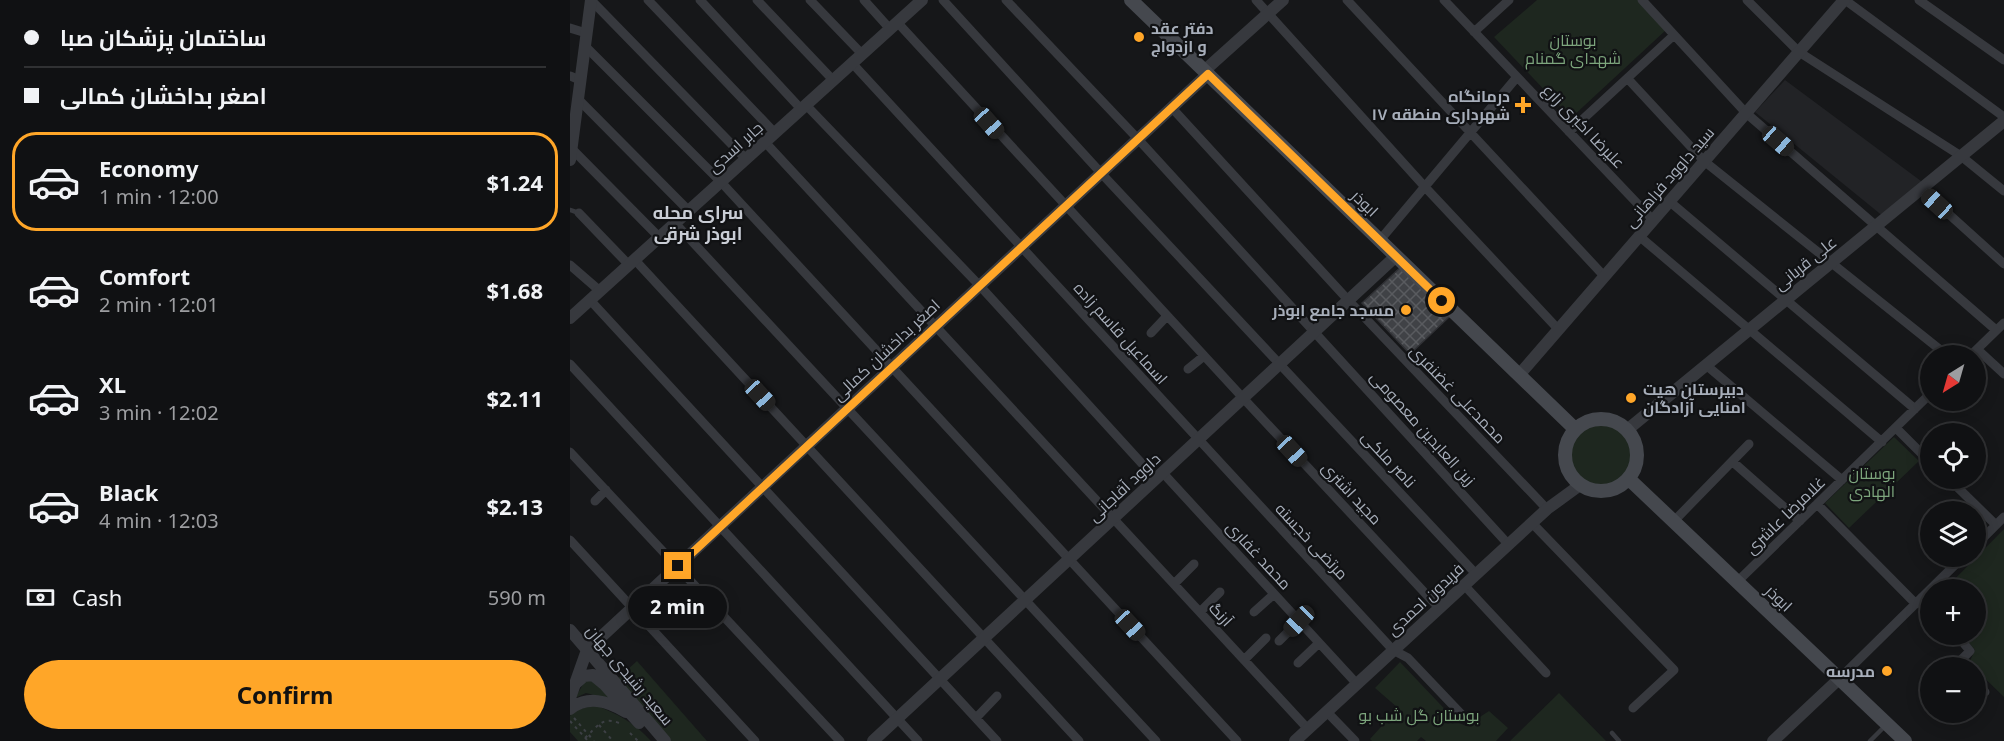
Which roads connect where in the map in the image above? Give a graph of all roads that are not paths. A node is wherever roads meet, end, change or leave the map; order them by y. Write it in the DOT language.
graph roads {
  1 [pos="591,0"];
  2 [pos="648,0"];
  3 [pos="700,0"];
  4 [pos="757,0"];
  5 [pos="810,0"];
  6 [pos="864,0"];
  7 [pos="921,0"];
  8 [pos="943,0"];
  9 [pos="1006,0"];
  10 [pos="1131,0"];
  11 [pos="1256,0"];
  12 [pos="1283,0"];
  13 [pos="1347,0"];
  14 [pos="1444,0"];
  15 [pos="1509,0"];
  16 [pos="1642,0"];
  17 [pos="1747,0"];
  18 [pos="1845,0"];
  19 [pos="1919,0"];
  20 [pos="1268,14"];
  21 [pos="894,26"];
  22 [pos="570,28"];
  23 [pos="1474,32"];
  24 [pos="586,33"];
  25 [pos="1674,35"];
  26 [pos="585,46"];
  27 [pos="1799,52"];
  28 [pos="862,54"];
  29 [pos="2004,60"];
  30 [pos="852,63"];
  31 [pos="1206,73"];
  32 [pos="1517,77"];
  33 [pos="575,78"];
  34 [pos="1628,79"];
  35 [pos="833,80"];
  36 [pos="578,99"];
  37 [pos="804,107"];
  38 [pos="1172,108"];
  39 [pos="1746,113"];
  40 [pos="2004,119"];
  41 [pos="1569,132"];
  42 [pos="775,133"];
  43 [pos="1470,133"];
  44 [pos="1138,139"];
  45 [pos="765,142"];
  46 [pos="571,155"];
  47 [pos="1961,156"];
  48 [pos="746,159"];
  49 [pos="1704,161"];
  50 [pos="1101,173"];
  51 [pos="721,182"];
  52 [pos="1425,187"];
  53 [pos="1921,189"];
  54 [pos="2004,191"];
  55 [pos="1669,201"];
  56 [pos="1065,206"];
  57 [pos="574,211"];
  58 [pos="689,211"];
  59 [pos="1653,220"];
  60 [pos="675,223"];
  61 [pos="1877,225"];
  62 [pos="1639,236"];
  63 [pos="660,237"];
  64 [pos="1380,240"];
  65 [pos="1022,246"];
  66 [pos="1396,256"];
  67 [pos="632,262"];
  68 [pos="1831,263"];
  69 [pos="2004,264"];
  70 [pos="570,265"];
  71 [pos="1605,276"];
  72 [pos="980,286"];
  73 [pos="600,291"];
  74 [pos="590,300"];
  75 [pos="1786,300"];
  76 [pos="1349,301"];
  77 [pos="1167,316"];
  78 [pos="570,318"];
  79 [pos="2004,323"];
  80 [pos="936,327"];
  81 [pos="1558,330"];
  82 [pos="1749,330"];
  83 [pos="1996,330"];
  84 [pos="1315,332"];
  85 [pos="1151,333"];
  86 [pos="1934,345"];
  87 [pos="1981,345"];
  88 [pos="1204,356"];
  89 [pos="1986,361"];
  90 [pos="570,364"];
  91 [pos="1280,364"];
  92 [pos="1706,364"];
  93 [pos="892,367"];
  94 [pos="1188,369"];
  95 [pos="2004,374"];
  96 [pos="1519,375"];
  97 [pos="1243,398"];
  98 [pos="1920,404"];
  99 [pos="847,408"];
  100 [pos="1915,409"];
  101 [pos="1896,428"];
  102 [pos="1575,429"];
  103 [pos="1627,429"];
  104 [pos="1198,440"];
  105 [pos="1881,442"];
  106 [pos="1749,444"];
  107 [pos="807,446"];
  108 [pos="570,452"];
  109 [pos="1920,452"];
  110 [pos="1733,462"];
  111 [pos="1159,476"];
  112 [pos="1629,479"];
  113 [pos="1842,480"];
  114 [pos="1580,485"];
  115 [pos="762,487"];
  116 [pos="606,489"];
  117 [pos="1959,489"];
  118 [pos="595,501"];
  119 [pos="1817,504"];
  120 [pos="1547,509"];
  121 [pos="2004,517"];
  122 [pos="1113,519"];
  123 [pos="1674,521"];
  124 [pos="1800,521"];
  125 [pos="1532,523"];
  126 [pos="1996,525"];
  127 [pos="720,526"];
  128 [pos="1986,535"];
  129 [pos="570,540"];
  130 [pos="1508,544"];
  131 [pos="1069,559"];
  132 [pos="1194,564"];
  133 [pos="678,566"];
  134 [pos="1953,567"];
  135 [pos="1476,574"];
  136 [pos="1738,581"];
  137 [pos="1174,584"];
  138 [pos="1464,585"];
  139 [pos="1220,592"];
  140 [pos="1274,594"];
  141 [pos="1025,600"];
  142 [pos="1919,601"];
  143 [pos="633,607"];
  144 [pos="1439,608"];
  145 [pos="1200,612"];
  146 [pos="1254,612"];
  147 [pos="1299,621"];
  148 [pos="570,630"];
  149 [pos="984,638"];
  150 [pos="1266,638"];
  151 [pos="1279,641"];
  152 [pos="1319,643"];
  153 [pos="1965,645"];
  154 [pos="587,650"];
  155 [pos="1394,650"];
  156 [pos="1964,657"];
  157 [pos="1244,660"];
  158 [pos="1298,663"];
  159 [pos="1546,673"];
  160 [pos="1839,678"];
  161 [pos="940,679"];
  162 [pos="1357,684"];
  163 [pos="571,691"];
  164 [pos="997,696"];
  165 [pos="1634,708"];
  166 [pos="570,709"];
  167 [pos="1327,712"];
  168 [pos="897,718"];
  169 [pos="976,718"];
  170 [pos="1466,719"];
  171 [pos="628,720"];
  172 [pos="1887,724"];
  173 [pos="1308,729"];
  174 [pos="1612,733"];
  175 [pos="655,741"];
  176 [pos="665,741"];
  177 [pos="755,741"];
  178 [pos="840,741"];
  179 [pos="873,741"];
  180 [pos="918,741"];
  181 [pos="997,741"];
  182 [pos="1079,741"];
  183 [pos="1156,741"];
  184 [pos="1237,741"];
  185 [pos="1295,741"];
  186 [pos="1355,741"];
  187 [pos="1619,741"];
  188 [pos="1773,741"];
  189 [pos="1870,741"];
  190 [pos="1905,741"];
  1 -- 24 [label="street"];
  1 -- 48 [label="street"];
  2 -- 42 [label="street"];
  3 -- 37 [label="street, محمد غفاری"];
  4 -- 35 [label="street"];
  5 -- 28 [label="street"];
  6 -- 21 [label="street, مجید اشتری"];
  7 -- 21 [label="street, جابر اسدی"];
  8 -- 50 [label="street, ناصر ملکی"];
  9 -- 44 [label="street, زین العابدین معصومی"];
  10 -- 31 [label="main road, ابوذر"];
  11 -- 20 [label="street"];
  12 -- 20 [label="street, اصغر بداخشان کمالی"];
  13 -- 43 [label="street"];
  14 -- 23 [label="street, علیرضا اکبری زارع"];
  15 -- 23 [label="street"];
  16 -- 25 [label="street"];
  17 -- 27 [label="street"];
  18 -- 27 [label="street, سید داوود فراهانی"];
  18 -- 40 [label="street"];
  19 -- 29 [label="street"];
  20 -- 31 [label="street, اصغر بداخشان کمالی"];
  20 -- 52 [label="street"];
  21 -- 28 [label="street, جابر اسدی"];
  21 -- 56 [label="street, مجید اشتری"];
  22 -- 24 [label="street"];
  23 -- 32 [label="street, علیرضا اکبری زارع"];
  24 -- 26 [label="street"];
  25 -- 34 [label="street"];
  25 -- 39 [label="street"];
  26 -- 33 [label="street"];
  26 -- 51 [label="street"];
  27 -- 39 [label="street, سید داوود فراهانی"];
  27 -- 47 [label="street"];
  28 -- 30 [label="street, جابر اسدی"];
  30 -- 35 [label="street, جابر اسدی"];
  30 -- 65 [label="street, اسماعیل قاسم زاده"];
  31 -- 38 [label="street, اصغر بداخشان کمالی"];
  31 -- 64 [label="main road, ابوذر"];
  32 -- 41 [label="street, علیرضا اکبری زارع"];
  32 -- 43 [label="street"];
  33 -- 36 [label="street"];
  34 -- 41 [label="street"];
  34 -- 49 [label="street"];
  35 -- 37 [label="street, جابر اسدی"];
  36 -- 46 [label="street"];
  36 -- 58 [label="street"];
  37 -- 42 [label="street, جابر اسدی"];
  37 -- 72 [label="street, محمد غفاری"];
  38 -- 44 [label="street, اصغر بداخشان کمالی"];
  38 -- 76 [label="street, محمدعلی غضنفری"];
  39 -- 49 [label="street, سید داوود فراهانی"];
  39 -- 61 [label="street"];
  40 -- 47 [label="street, علی قربانی"];
  41 -- 59 [label="street, علیرضا اکبری زارع"];
  42 -- 45 [label="street, جابر اسدی"];
  43 -- 52 [label="street"];
  43 -- 71 [label="street"];
  44 -- 50 [label="street, اصغر بداخشان کمالی"];
  44 -- 84 [label="street, زین العابدین معصومی"];
  45 -- 48 [label="street, جابر اسدی"];
  45 -- 80 [label="street, آرنگ"];
  46 -- 63 [label="street"];
  47 -- 53 [label="street, علی قربانی"];
  47 -- 54 [label="street"];
  48 -- 51 [label="street, جابر اسدی"];
  49 -- 55 [label="street, سید داوود فراهانی"];
  49 -- 68 [label="street"];
  50 -- 56 [label="street, اصغر بداخشان کمالی"];
  50 -- 91 [label="street, ناصر ملکی"];
  51 -- 58 [label="street, جابر اسدی"];
  51 -- 93 [label="street"];
  52 -- 64 [label="street"];
  52 -- 81 [label="street"];
  53 -- 61 [label="street, علی قربانی"];
  53 -- 69 [label="street"];
  55 -- 59 [label="street, سید داوود فراهانی"];
  55 -- 75 [label="street"];
  56 -- 65 [label="street, اصغر بداخشان کمالی"];
  56 -- 77 [label="street, مجید اشتری"];
  57 -- 67 [label="street"];
  58 -- 60 [label="street, جابر اسدی"];
  59 -- 62 [label="street, سید داوود فراهانی"];
  60 -- 63 [label="street, جابر اسدی"];
  60 -- 99 [label="street"];
  61 -- 68 [label="street, علی قربانی"];
  61 -- 83 [label="street"];
  62 -- 71 [label="street, سید داوود فراهانی"];
  62 -- 82 [label="street"];
  63 -- 67 [label="street, جابر اسدی"];
  64 -- 66 [label="main road, ابوذر"];
  65 -- 72 [label="street, اصغر بداخشان کمالی"];
  65 -- 104 [label="street, اسماعیل قاسم زاده"];
  66 -- 76 [label="street, داوود آقاجانی"];
  66 -- 96 [label="main road, ابوذر"];
  67 -- 73 [label="street, جابر اسدی"];
  67 -- 107 [label="street"];
  68 -- 75 [label="street, علی قربانی"];
  68 -- 86 [label="street"];
  70 -- 73 [label="street"];
  71 -- 81 [label="street, سید داوود فراهانی"];
  72 -- 80 [label="street, اصغر بداخشان کمالی"];
  72 -- 111 [label="street, محمد غفاری"];
  73 -- 74 [label="street, جابر اسدی"];
  74 -- 78 [label="street, جابر اسدی"];
  74 -- 115 [label="street"];
  75 -- 82 [label="street, علی قربانی"];
  75 -- 100 [label="street"];
  76 -- 84 [label="street, داوود آقاجانی"];
  76 -- 120 [label="street, محمدعلی غضنفری"];
  77 -- 85 [label="street"];
  77 -- 88 [label="street, مجید اشتری"];
  79 -- 83 [label="street"];
  80 -- 93 [label="street, اصغر بداخشان کمالی"];
  80 -- 122 [label="street, آرنگ"];
  81 -- 96 [label="street, سید داوود فراهانی"];
  82 -- 92 [label="street, علی قربانی"];
  82 -- 105 [label="street"];
  83 -- 87 [label="street"];
  84 -- 91 [label="street, داوود آقاجانی"];
  84 -- 130 [label="street, زین العابدین معصومی"];
  88 -- 94 [label="street"];
  88 -- 97 [label="street, مجید اشتری"];
  89 -- 95 [label="street"];
  90 -- 127 [label="street"];
  91 -- 97 [label="street, داوود آقاجانی"];
  91 -- 135 [label="street, ناصر ملکی"];
  92 -- 103 [label="street, علی قربانی"];
  92 -- 113 [label="street"];
  93 -- 99 [label="street, اصغر بداخشان کمالی"];
  93 -- 131 [label="street"];
  96 -- 102 [label="main road, ابوذر"];
  97 -- 104 [label="street, داوود آقاجانی"];
  97 -- 144 [label="street, مجید اشتری"];
  98 -- 100 [label="street, غلامرضا عاشری"];
  99 -- 107 [label="street, اصغر بداخشان کمالی"];
  99 -- 141 [label="street"];
  100 -- 101 [label="street, غلامرضا عاشری"];
  101 -- 105 [label="street, غلامرضا عاشری"];
  101 -- 109 [label="street"];
  102 -- 103 [label="main road"];
  102 -- 114 [label="main road"];
  103 -- 112 [label="main road"];
  104 -- 111 [label="street, داوود آقاجانی"];
  104 -- 155 [label="street, مرتضی خجسته"];
  105 -- 113 [label="street, غلامرضا عاشری"];
  106 -- 110 [label="street"];
  107 -- 115 [label="street, اصغر بداخشان کمالی"];
  107 -- 149 [label="street"];
  108 -- 116 [label="street"];
  110 -- 123 [label="street"];
  110 -- 124 [label="street"];
  111 -- 122 [label="street, داوود آقاجانی"];
  111 -- 140 [label="street, محمد غفاری"];
  112 -- 114 [label="main road"];
  112 -- 123 [label="main road, ابوذر"];
  113 -- 119 [label="street, غلامرضا عاشری"];
  114 -- 120 [label="street, فریدون احمدی"];
  115 -- 127 [label="street, اصغر بداخشان کمالی"];
  115 -- 161 [label="street"];
  116 -- 118 [label="street"];
  116 -- 133 [label="street"];
  117 -- 126 [label="street"];
  119 -- 124 [label="street, غلامرضا عاشری"];
  119 -- 142 [label="street"];
  120 -- 125 [label="street, فریدون احمدی"];
  121 -- 126 [label="street"];
  122 -- 131 [label="street, داوود آقاجانی"];
  122 -- 137 [label="street, آرنگ"];
  123 -- 136 [label="main road, ابوذر"];
  124 -- 136 [label="street, غلامرضا عاشری"];
  125 -- 130 [label="street, فریدون احمدی"];
  125 -- 165 [label="street"];
  126 -- 128 [label="street"];
  127 -- 133 [label="street, اصغر بداخشان کمالی"];
  127 -- 168 [label="street"];
  129 -- 143 [label="street"];
  130 -- 135 [label="street, فریدون احمدی"];
  131 -- 141 [label="street, داوود آقاجانی"];
  131 -- 184 [label="street"];
  132 -- 137 [label="street"];
  133 -- 143 [label="street, اصغر بداخشان کمالی"];
  133 -- 178 [label="street"];
  134 -- 142 [label="street"];
  135 -- 138 [label="street, فریدون احمدی"];
  136 -- 160 [label="main road, ابوذر"];
  137 -- 145 [label="street, آرنگ"];
  138 -- 144 [label="street, فریدون احمدی"];
  138 -- 159 [label="street"];
  139 -- 145 [label="street"];
  140 -- 146 [label="street"];
  140 -- 147 [label="street, محمد غفاری"];
  141 -- 149 [label="street, داوود آقاجانی"];
  141 -- 183 [label="street"];
  142 -- 160 [label="street"];
  143 -- 154 [label="street, اصغر بداخشان کمالی"];
  143 -- 177 [label="street"];
  144 -- 155 [label="street, فریدون احمدی"];
  145 -- 157 [label="street, آرنگ"];
  147 -- 151 [label="street"];
  147 -- 152 [label="street, محمد غفاری"];
  148 -- 154 [label="street, سعید رشیدی جهان"];
  149 -- 161 [label="street, داوود آقاجانی"];
  149 -- 182 [label="street"];
  150 -- 157 [label="street"];
  152 -- 158 [label="street"];
  152 -- 162 [label="street, محمد غفاری"];
  153 -- 156 [label="street"];
  154 -- 163 [label="street"];
  154 -- 176 [label="street, سعید رشیدی جهان"];
  155 -- 162 [label="street, فریدون احمدی"];
  155 -- 170 [label="street, مرتضی خجسته"];
  157 -- 173 [label="street, آرنگ"];
  160 -- 172 [label="main road, ابوذر"];
  160 -- 188 [label="street"];
  161 -- 168 [label="street, داوود آقاجانی"];
  161 -- 169 [label="street"];
  162 -- 167 [label="street, فریدون احمدی"];
  163 -- 171 [label="street, سعید رشیدی جهان"];
  164 -- 169 [label="street"];
  166 -- 171 [label="street"];
  167 -- 173 [label="street, فریدون احمدی"];
  167 -- 186 [label="street"];
  168 -- 179 [label="street, داوود آقاجانی"];
  168 -- 180 [label="street"];
  169 -- 181 [label="street"];
  171 -- 175 [label="street, سعید رشیدی جهان"];
  172 -- 189 [label="lane"];
  172 -- 190 [label="main road, ابوذر"];
  173 -- 185 [label="street, فریدون احمدی"];
  174 -- 187 [label="lane"];
}
